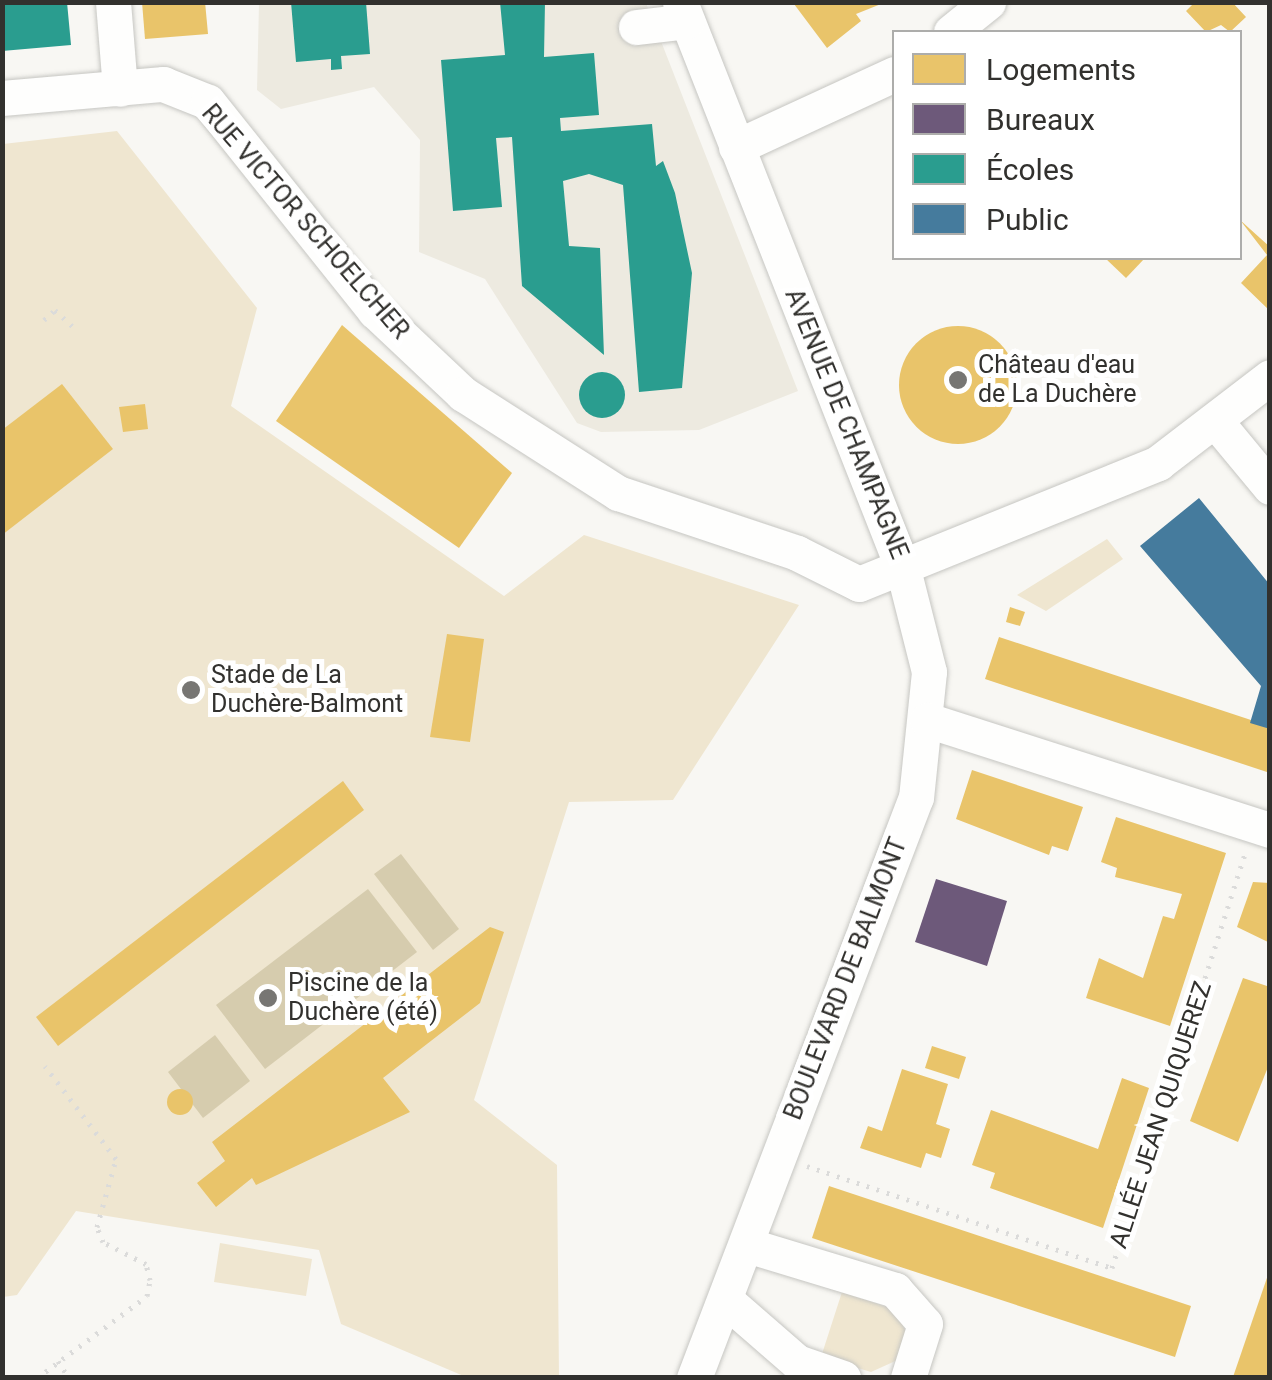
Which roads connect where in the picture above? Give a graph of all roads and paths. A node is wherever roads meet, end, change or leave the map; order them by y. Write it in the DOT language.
graph roads {
  1 [pos="113,2"];
  2 [pos="988,2"];
  3 [pos="684,12"];
  4 [pos="636,27"];
  5 [pos="953,30"];
  6 [pos="892,75"];
  7 [pos="120,89"];
  8 [pos="2,98"];
  9 [pos="736,147"];
  10 [pos="44,320"];
  11 [pos="74,328"];
  12 [pos="1270,377"];
  13 [pos="1216,423"];
  14 [pos="1270,487"];
  15 [pos="902,569"];
  16 [pos="928,720"];
  17 [pos="1262,827"];
  18 [pos="46,1066"];
  19 [pos="804,1165"];
  20 [pos="747,1245"];
  21 [pos="728,1302"];
  22 [pos="58,1362"];
  23 [pos="2,1374"];
  24 [pos="17,1378"];
  25 [pos="37,1378"];
  26 [pos="69,1378"];
  27 [pos="694,1378"];
  28 [pos="843,1378"];
  29 [pos="908,1378"];
  1 -- 7 [label="street"];
  2 -- 5 [label="street"];
  3 -- 4 [label="street"];
  3 -- 9 [label="street, AVENUE DE CHAMPAGNE"];
  6 -- 9 [label="street"];
  7 -- 8 [label="street, RUE VICTOR SCHOELCHER"];
  7 -- 15 [label="street, RUE VICTOR SCHOELCHER"];
  9 -- 15 [label="street, AVENUE DE CHAMPAGNE"];
  10 -- 11 [label="path"];
  12 -- 13 [label="street, AVENUE DE CHAMPAGNE"];
  13 -- 14 [label="street"];
  13 -- 15 [label="street, AVENUE DE CHAMPAGNE"];
  15 -- 16 [label="street, BOULEVARD DE BALMONT"];
  16 -- 17 [label="street"];
  16 -- 20 [label="street, BOULEVARD DE BALMONT"];
  17 -- 19 [label="path, ALLÉE JEAN QUIQUEREZ"];
  18 -- 22 [label="path"];
  20 -- 21 [label="street, BOULEVARD DE BALMONT"];
  20 -- 29 [label="street"];
  21 -- 27 [label="street, BOULEVARD DE BALMONT"];
  21 -- 28 [label="street"];
  22 -- 25 [label="path"];
  22 -- 26 [label="path"];
  23 -- 24 [label="path"];
}
